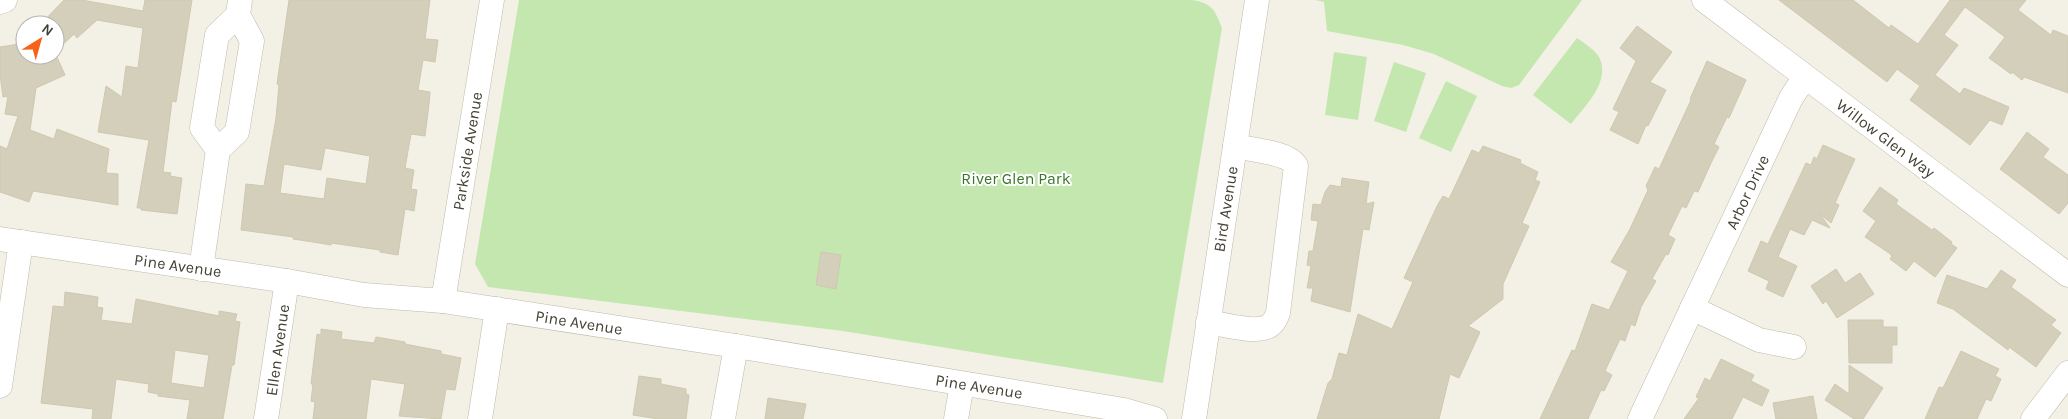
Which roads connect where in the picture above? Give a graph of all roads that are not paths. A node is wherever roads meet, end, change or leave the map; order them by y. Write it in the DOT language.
graph roads {
  1 [pos="5,0"];
  2 [pos="492,0"];
  3 [pos="1257,0"];
  4 [pos="1704,0"];
  5 [pos="0,2"];
  6 [pos="239,7"];
  7 [pos="1805,77"];
  8 [pos="1235,146"];
  9 [pos="218,150"];
  10 [pos="10,240"];
  11 [pos="201,269"];
  12 [pos="2068,275"];
  13 [pos="287,281"];
  14 [pos="443,301"];
  15 [pos="1692,308"];
  16 [pos="497,309"];
  17 [pos="1208,322"];
  18 [pos="736,346"];
  19 [pos="1794,347"];
  20 [pos="2068,373"];
  21 [pos="962,384"];
  22 [pos="0,386"];
  23 [pos="266,419"];
  24 [pos="480,419"];
  25 [pos="723,419"];
  26 [pos="956,419"];
  27 [pos="1155,419"];
  28 [pos="1194,419"];
  29 [pos="1640,419"];
  30 [pos="2033,419"];
  1 -- 5 [label="street"];
  2 -- 14 [label="street, Parkside Avenue"];
  3 -- 8 [label="street, Bird Avenue"];
  4 -- 7 [label="street, Willow Glen Way"];
  6 -- 9 [label="street"];
  6 -- 9 [label="street"];
  7 -- 12 [label="street, Willow Glen Way"];
  7 -- 15 [label="street, Arbor Drive"];
  8 -- 17 [label="street, Bird Avenue"];
  8 -- 17 [label="street"];
  9 -- 11 [label="street"];
  10 -- 11 [label="street, Pine Avenue"];
  10 -- 22 [label="street"];
  11 -- 13 [label="street, Pine Avenue"];
  13 -- 14 [label="street, Pine Avenue"];
  13 -- 23 [label="street, Ellen Avenue"];
  14 -- 16 [label="street, Pine Avenue"];
  15 -- 19 [label="street"];
  15 -- 29 [label="street, Arbor Drive"];
  16 -- 18 [label="street, Pine Avenue"];
  16 -- 24 [label="street"];
  17 -- 28 [label="street, Bird Avenue"];
  18 -- 21 [label="street, Pine Avenue"];
  18 -- 25 [label="street"];
  20 -- 30 [label="street"];
  21 -- 26 [label="street"];
  21 -- 27 [label="street, Pine Avenue"];
}
